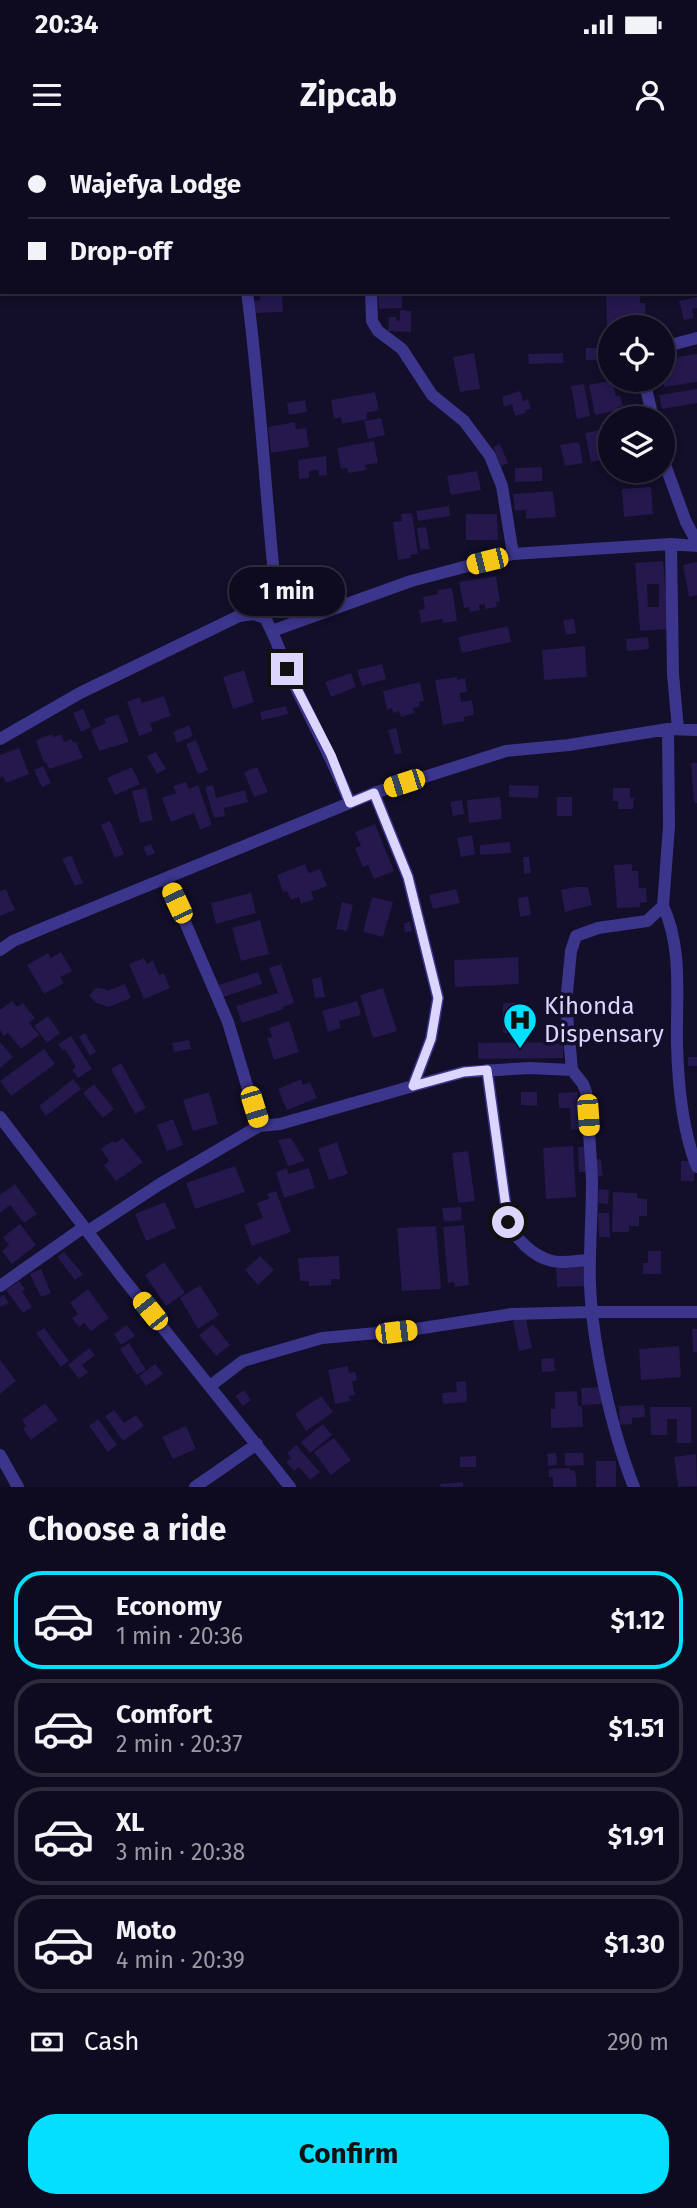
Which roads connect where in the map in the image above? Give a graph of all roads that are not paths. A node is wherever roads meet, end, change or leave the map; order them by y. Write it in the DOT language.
graph roads {
  1 [pos="247,294"];
  2 [pos="371,294"];
  3 [pos="697,338"];
  4 [pos="675,344"];
  5 [pos="672,483"];
  6 [pos="671,544"];
  7 [pos="697,544"];
  8 [pos="513,554"];
  9 [pos="265,618"];
  10 [pos="272,631"];
  11 [pos="673,729"];
  12 [pos="697,730"];
  13 [pos="0,739"];
  14 [pos="374,793"];
  15 [pos="350,803"];
  16 [pos="166,878"];
  17 [pos="663,906"];
  18 [pos="0,950"];
  19 [pos="487,1070"];
  20 [pos="572,1070"];
  21 [pos="413,1086"];
  22 [pos="0,1117"];
  23 [pos="260,1126"];
  24 [pos="697,1167"];
  25 [pos="86,1229"];
  26 [pos="590,1260"];
  27 [pos="0,1286"];
  28 [pos="592,1312"];
  29 [pos="697,1312"];
  30 [pos="210,1387"];
  31 [pos="257,1444"];
  32 [pos="0,1455"];
  33 [pos="18,1487"];
  34 [pos="195,1487"];
  35 [pos="290,1487"];
  36 [pos="634,1487"];
  1 -- 9 [label="street"];
  2 -- 8 [label="street"];
  3 -- 4 [label="street"];
  5 -- 7 [label="street"];
  6 -- 7 [label="street"];
  6 -- 8 [label="street"];
  6 -- 11 [label="street"];
  8 -- 10 [label="street"];
  9 -- 10 [label="street"];
  9 -- 13 [label="street"];
  10 -- 15 [label="street"];
  11 -- 12 [label="street"];
  11 -- 14 [label="street"];
  11 -- 17 [label="street"];
  14 -- 15 [label="street"];
  14 -- 21 [label="street"];
  15 -- 16 [label="street"];
  16 -- 18 [label="street"];
  16 -- 23 [label="street"];
  17 -- 20 [label="street"];
  17 -- 24 [label="street"];
  19 -- 20 [label="street"];
  19 -- 21 [label="street"];
  19 -- 26 [label="street"];
  20 -- 26 [label="street"];
  21 -- 23 [label="street"];
  22 -- 25 [label="street"];
  23 -- 25 [label="street"];
  25 -- 27 [label="street"];
  25 -- 30 [label="street"];
  26 -- 28 [label="street"];
  28 -- 29 [label="street"];
  28 -- 30 [label="street"];
  28 -- 36 [label="street"];
  30 -- 31 [label="street"];
  31 -- 34 [label="street"];
  31 -- 35 [label="street"];
  32 -- 33 [label="street"];
}
